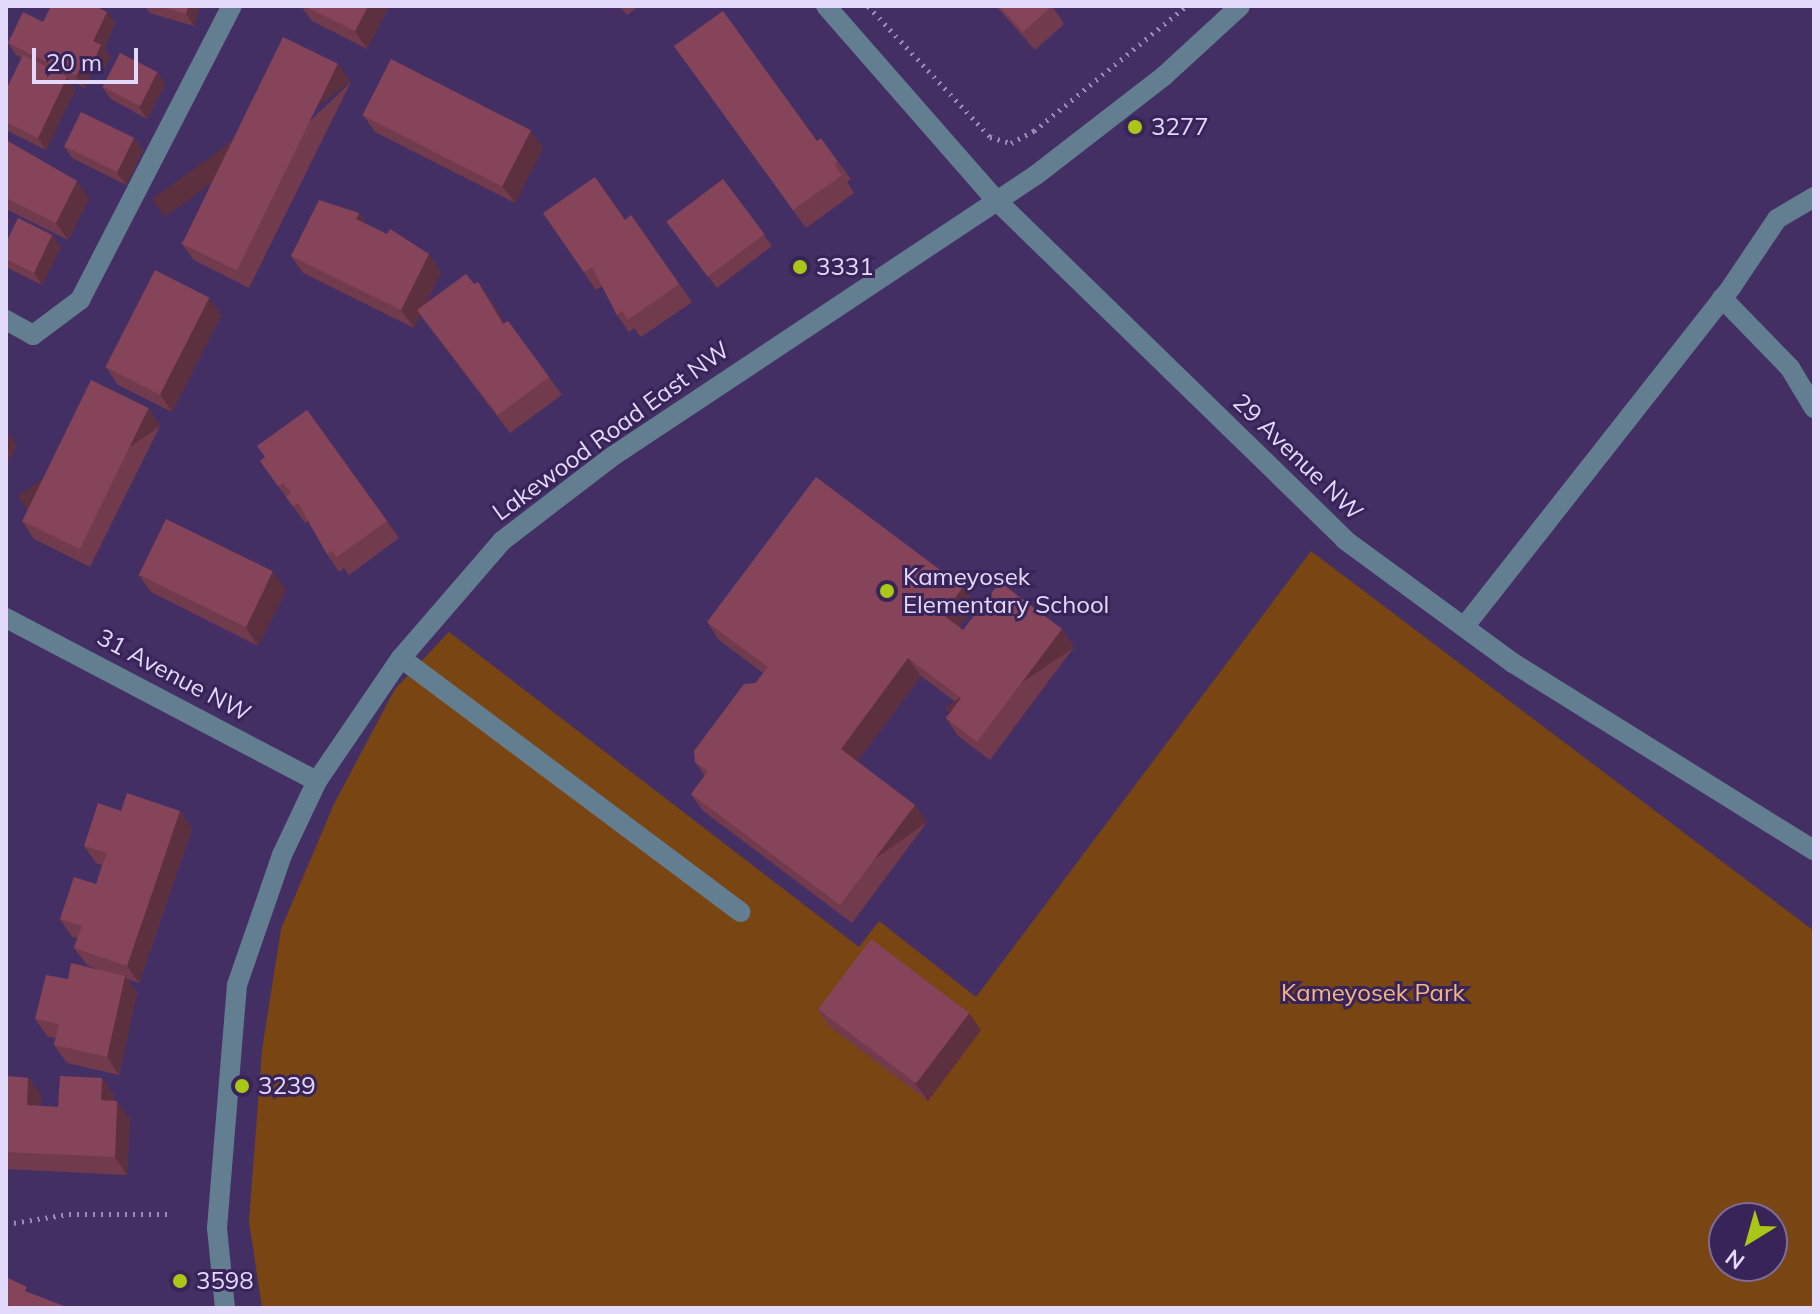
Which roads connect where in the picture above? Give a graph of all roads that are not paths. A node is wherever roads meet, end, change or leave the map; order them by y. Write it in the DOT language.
graph roads {
  1 [pos="232,6"];
  2 [pos="826,6"];
  3 [pos="1240,6"];
  4 [pos="1814,197"];
  5 [pos="997,201"];
  6 [pos="1722,298"];
  7 [pos="6,320"];
  8 [pos="1814,408"];
  9 [pos="6,618"];
  10 [pos="1464,627"];
  11 [pos="401,658"];
  12 [pos="317,781"];
  13 [pos="1814,850"];
  14 [pos="741,912"];
  15 [pos="225,1308"];
  1 -- 7 [label="street"];
  2 -- 5 [label="street, 29 Avenue NW"];
  3 -- 5 [label="street, Lakewood Road East NW"];
  4 -- 6 [label="street"];
  5 -- 10 [label="street, 29 Avenue NW"];
  5 -- 11 [label="street, Lakewood Road East NW"];
  6 -- 8 [label="street"];
  6 -- 10 [label="street"];
  9 -- 12 [label="street, 31 Avenue NW"];
  10 -- 13 [label="street, 29 Avenue NW"];
  11 -- 12 [label="street, Lakewood Road East NW"];
  11 -- 14 [label="street"];
  12 -- 15 [label="street, Lakewood Road East NW"];
}
